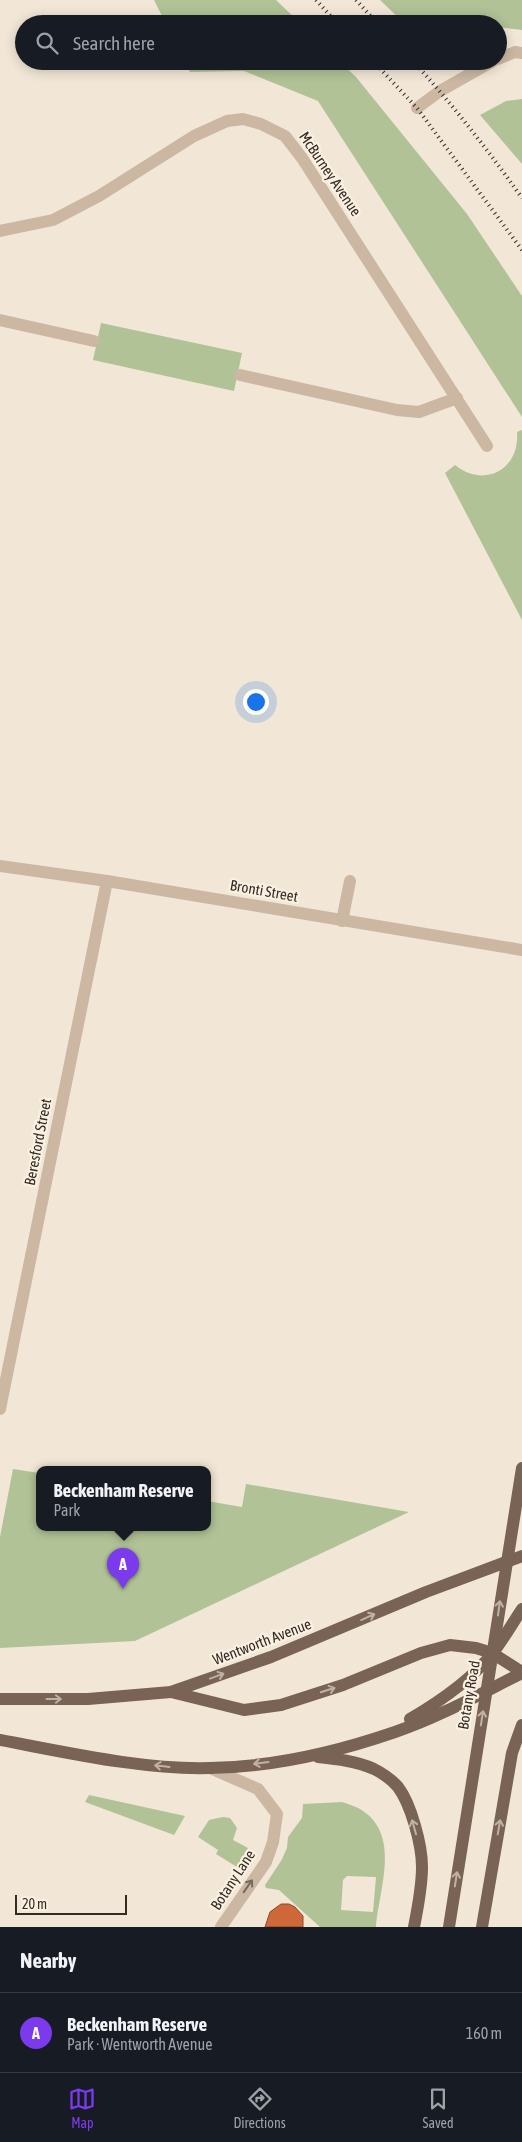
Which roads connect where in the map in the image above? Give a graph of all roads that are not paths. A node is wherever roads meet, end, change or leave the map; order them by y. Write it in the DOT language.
graph roads {
  1 [pos="522,53"];
  2 [pos="507,55"];
  3 [pos="477,70"];
  4 [pos="417,108"];
  5 [pos="0,232"];
  6 [pos="0,320"];
  7 [pos="94,341"];
  8 [pos="240,375"];
  9 [pos="457,398"];
  10 [pos="487,446"];
  11 [pos="0,866"];
  12 [pos="107,881"];
  13 [pos="350,881"];
  14 [pos="342,921"];
  15 [pos="522,950"];
  16 [pos="0,1409"];
  17 [pos="522,1468"];
  18 [pos="522,1556"];
  19 [pos="506,1562"];
  20 [pos="522,1609"];
  21 [pos="492,1654"];
  22 [pos="522,1672"];
  23 [pos="486,1691"];
  24 [pos="171,1692"];
  25 [pos="0,1699"];
  26 [pos="522,1725"];
  27 [pos="378,1738"];
  28 [pos="0,1741"];
  29 [pos="309,1756"];
  30 [pos="210,1768"];
  31 [pos="221,1927"];
  32 [pos="414,1927"];
  33 [pos="449,1927"];
  34 [pos="482,1927"];
  1 -- 2 [label="street"];
  3 -- 4 [label="street"];
  5 -- 9 [label="street, McBurney Avenue"];
  6 -- 7 [label="street"];
  8 -- 9 [label="street"];
  9 -- 10 [label="street, McBurney Avenue"];
  11 -- 12 [label="street, Bronti Street"];
  12 -- 14 [label="street, Bronti Street"];
  12 -- 16 [label="street, Beresford Street"];
  13 -- 14 [label="street"];
  14 -- 15 [label="street, Bronti Street"];
  17 -- 19 [label="main road, Botany Road"];
  18 -- 19 [label="main road, Wentworth Avenue"];
  21 -- 19 [label="main road, Botany Road, one-way"];
  24 -- 19 [label="main road, Wentworth Avenue, one-way"];
  20 -- 21 [label="main road"];
  21 -- 22 [label="main road"];
  21 -- 23 [label="main road, Botany Road"];
  24 -- 21 [label="main road, one-way"];
  21 -- 27 [label="main road"];
  22 -- 23 [label="main road"];
  23 -- 27 [label="main road"];
  33 -- 23 [label="main road, Botany Road, one-way"];
  25 -- 24 [label="main road, Wentworth Avenue, one-way"];
  34 -- 26 [label="main road, one-way"];
  27 -- 29 [label="main road"];
  30 -- 28 [label="main road, one-way"];
  29 -- 30 [label="main road, one-way"];
  32 -- 29 [label="main road, one-way"];
  31 -- 30 [label="street, Botany Lane, one-way"];
}
